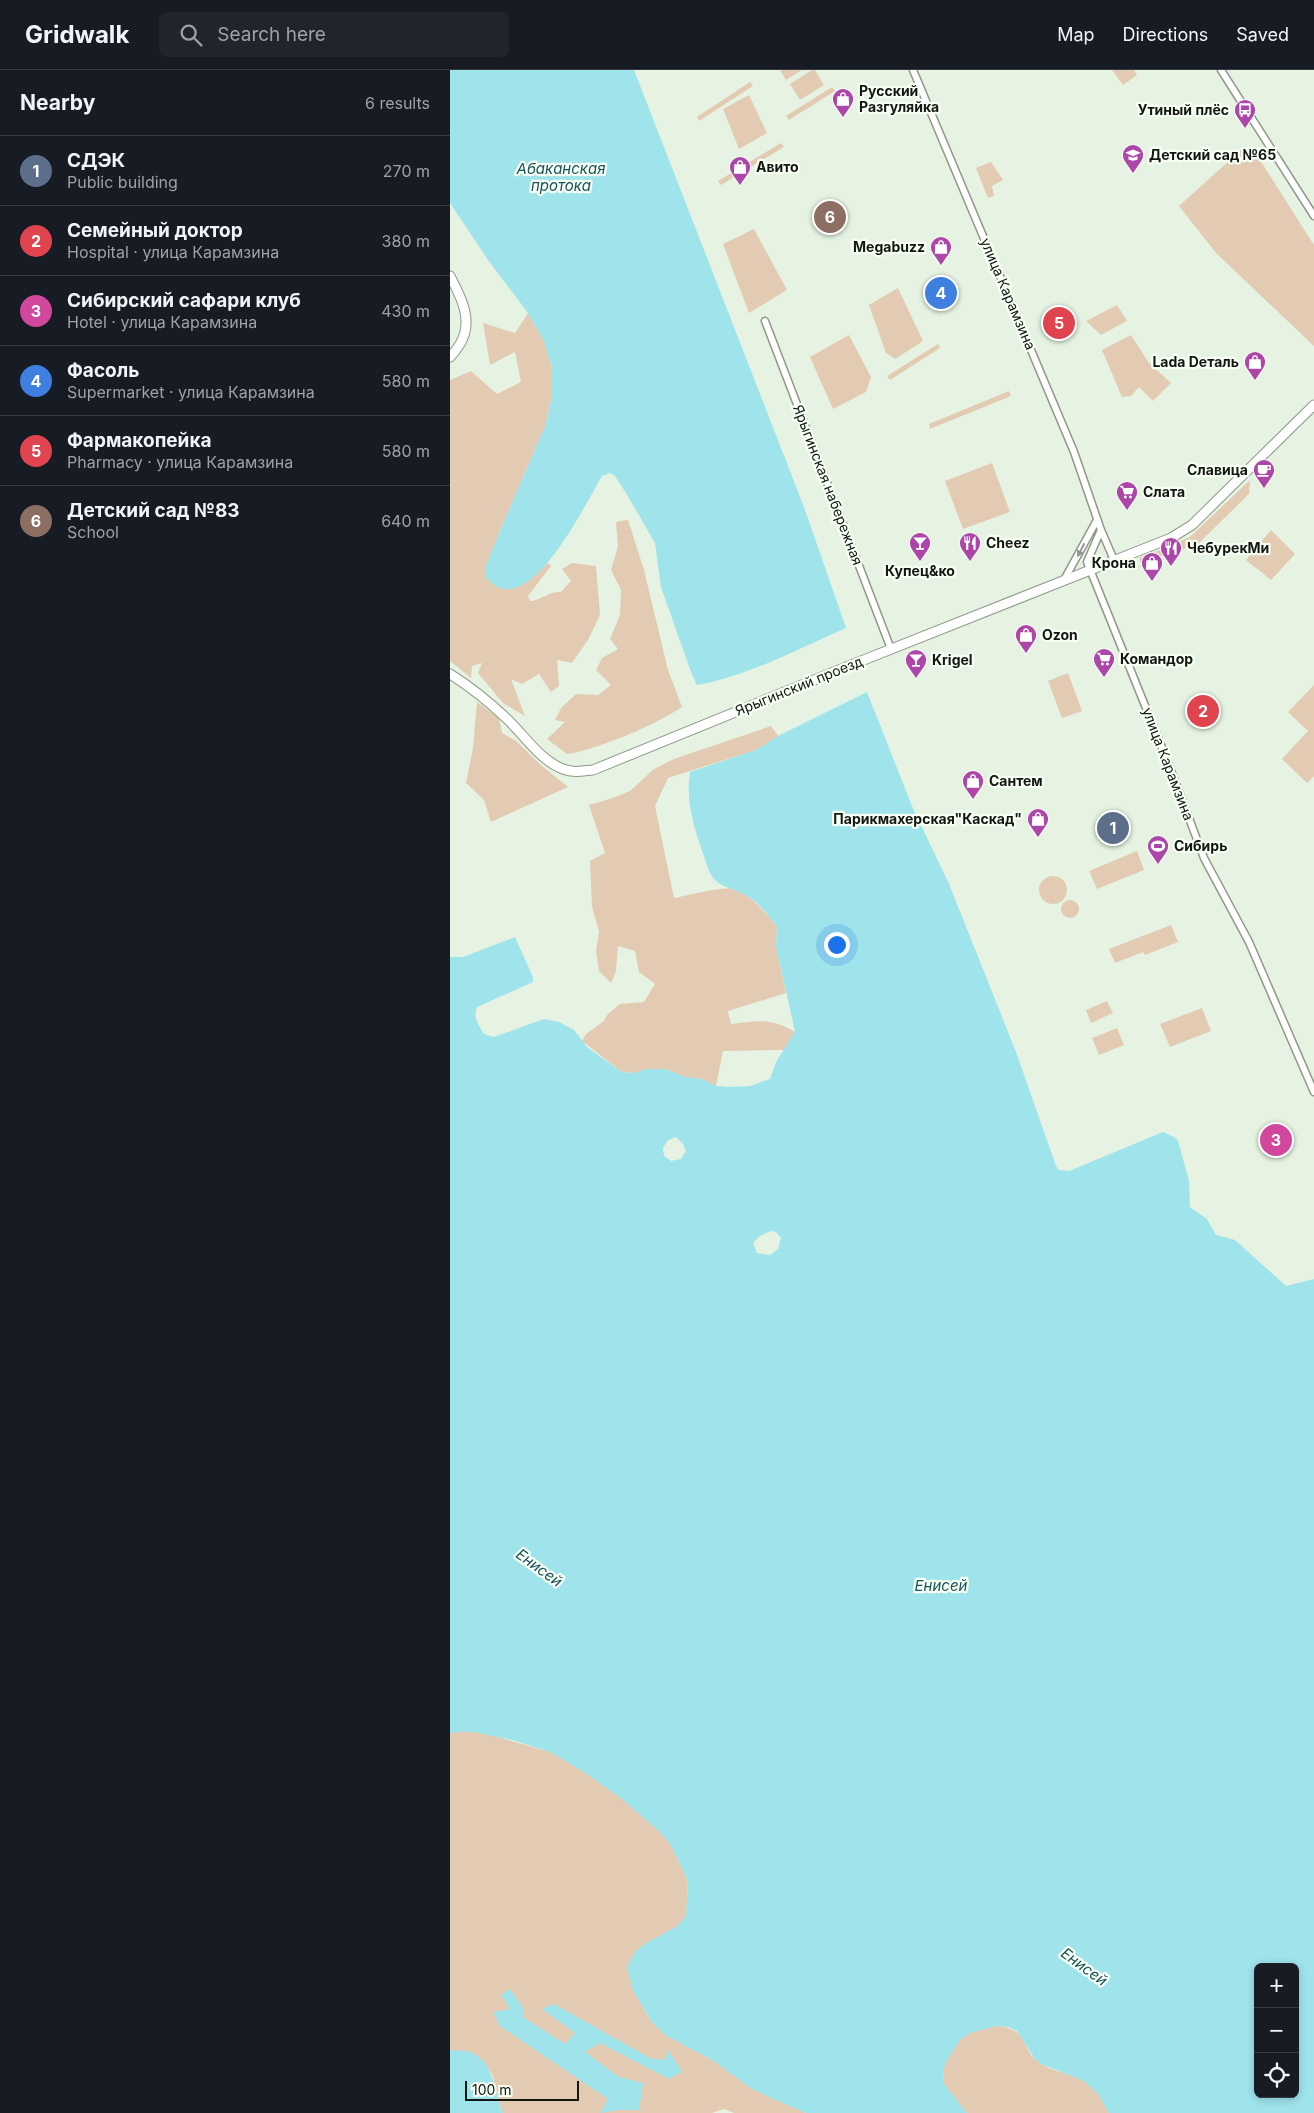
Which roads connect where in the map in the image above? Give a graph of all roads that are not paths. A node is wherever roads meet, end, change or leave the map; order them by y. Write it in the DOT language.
graph roads {
  1 [pos="913,70"];
  2 [pos="1221,70"];
  3 [pos="1314,216"];
  4 [pos="450,276"];
  5 [pos="765,321"];
  6 [pos="450,357"];
  7 [pos="1314,405"];
  8 [pos="1097,520"];
  9 [pos="1101,530"];
  10 [pos="1114,560"];
  11 [pos="1090,570"];
  12 [pos="1064,580"];
  13 [pos="892,649"];
  14 [pos="450,674"];
  15 [pos="1314,1092"];
  1 -- 8 [label="street, улица Карамзина"];
  2 -- 3 [label="street"];
  4 -- 6 [label="main road"];
  5 -- 13 [label="street, Ярыгинская набережная"];
  7 -- 10 [label="main road, Ярыгинский проезд"];
  8 -- 9 [label="street, улица Карамзина"];
  8 -- 12 [label="street, one-way"];
  9 -- 10 [label="street, улица Карамзина"];
  9 -- 11 [label="street"];
  10 -- 11 [label="main road, Ярыгинский проезд"];
  11 -- 12 [label="main road, Ярыгинский проезд"];
  11 -- 15 [label="street, улица Карамзина"];
  12 -- 13 [label="main road, Ярыгинский проезд"];
  13 -- 14 [label="main road, Ярыгинский проезд"];
}
